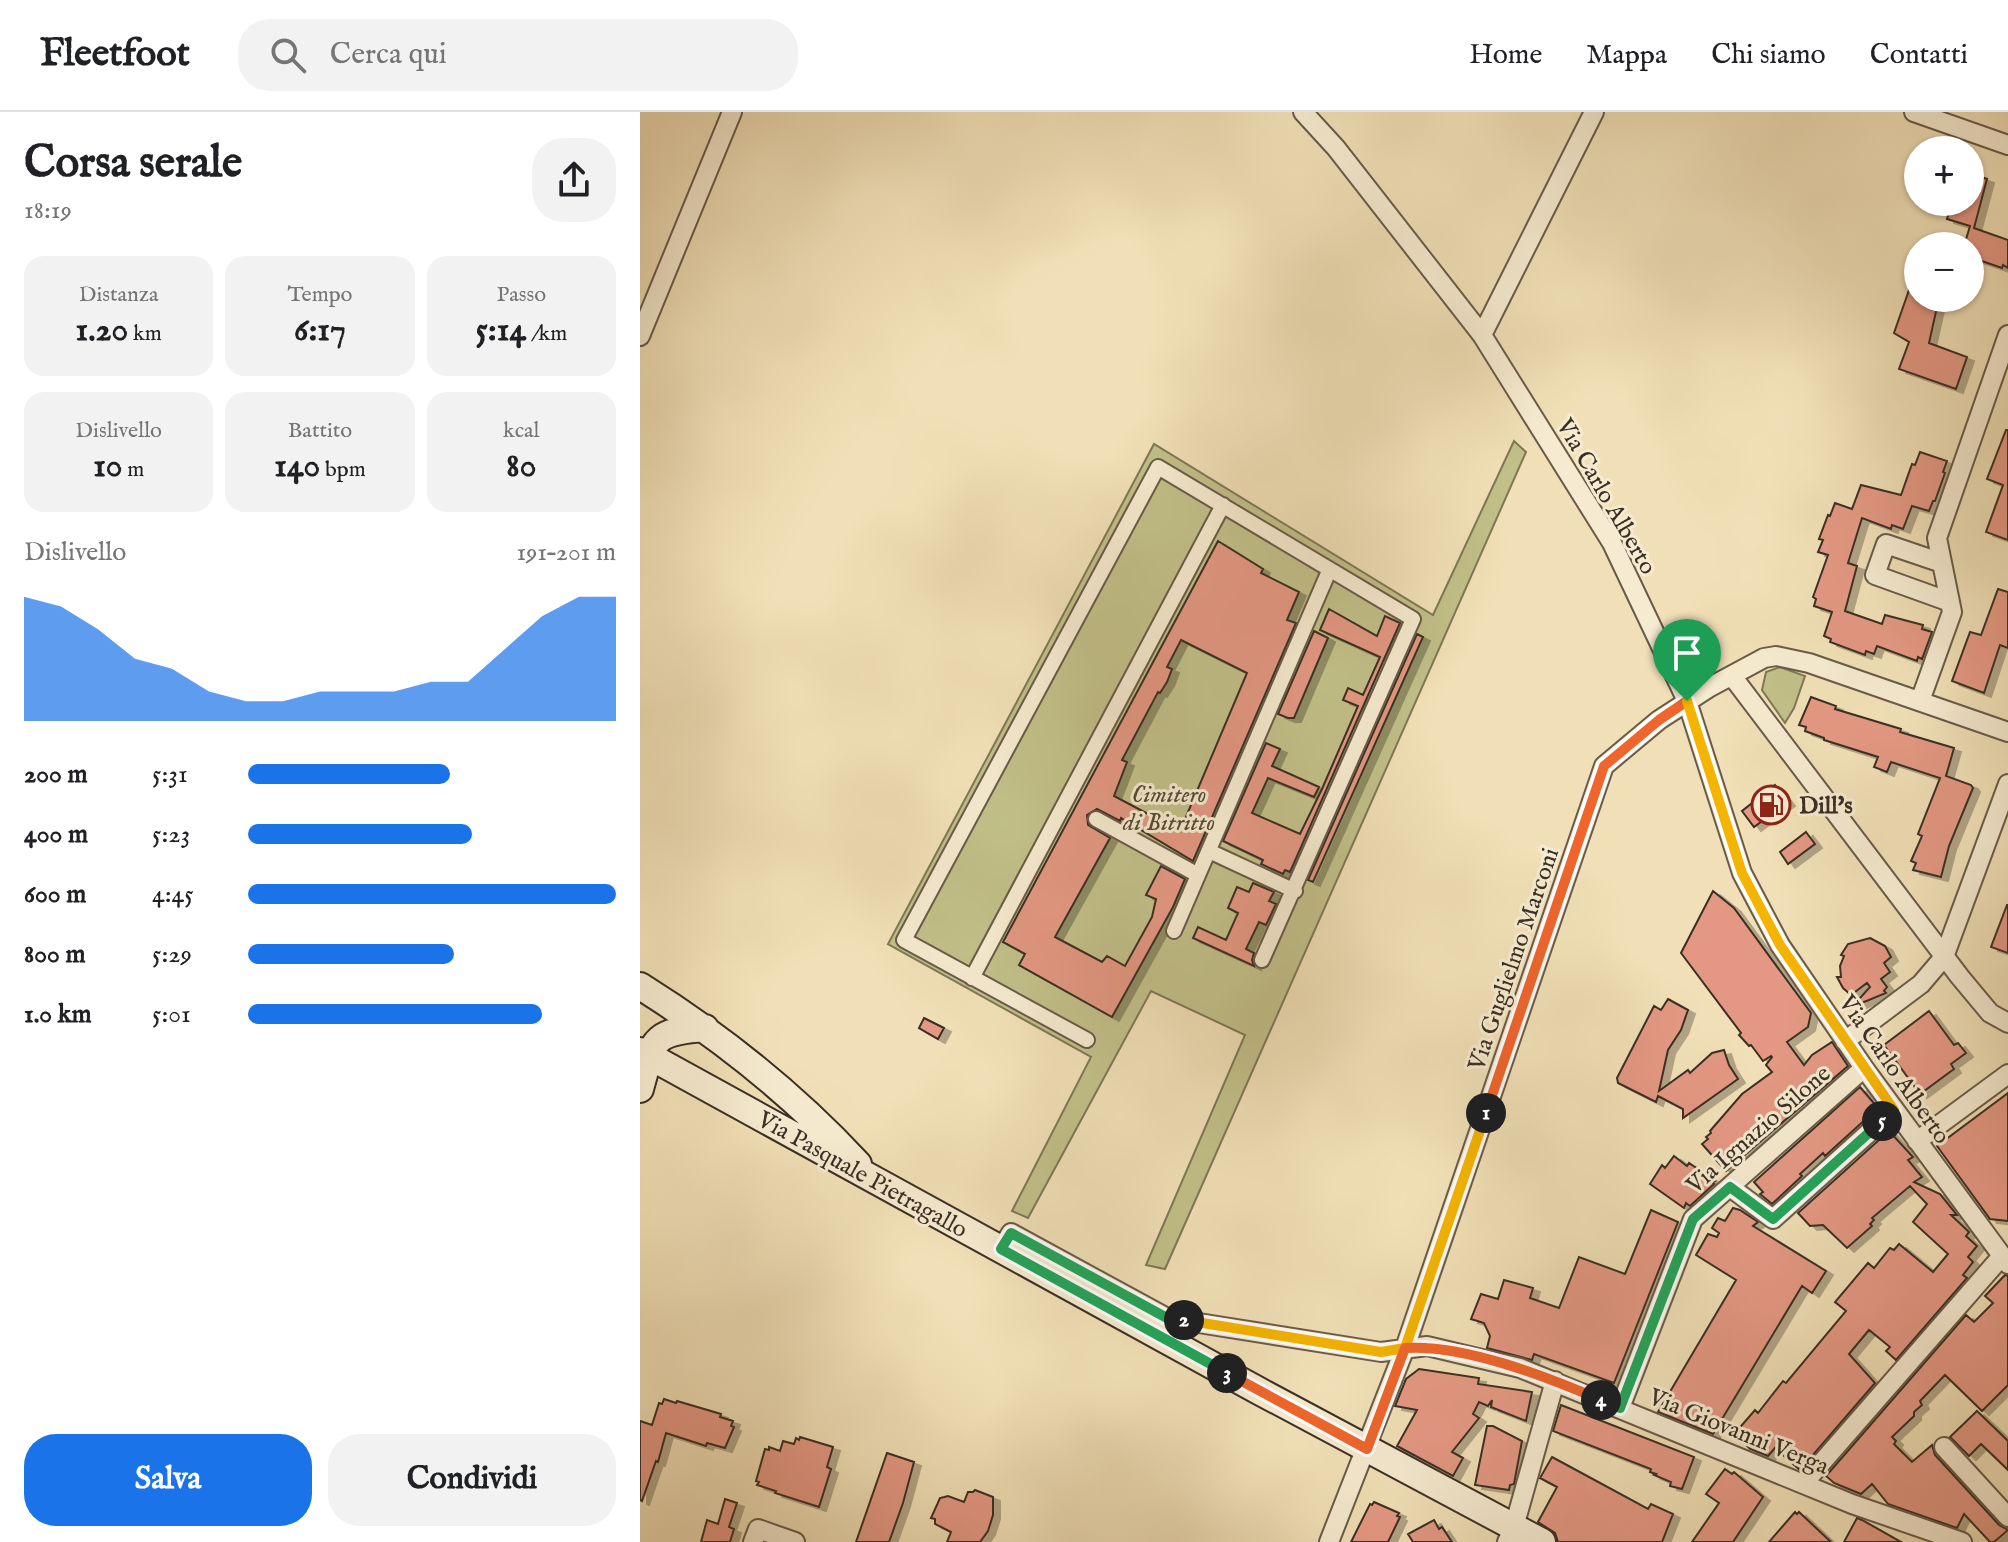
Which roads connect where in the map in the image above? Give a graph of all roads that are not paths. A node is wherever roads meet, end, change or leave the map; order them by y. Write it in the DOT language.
graph roads {
  1 [pos="732,112"];
  2 [pos="1303,112"];
  3 [pos="1594,112"];
  4 [pos="1914,112"];
  5 [pos="2008,145"];
  6 [pos="1482,335"];
  7 [pos="2008,335"];
  8 [pos="640,336"];
  9 [pos="1223,505"];
  10 [pos="1942,563"];
  11 [pos="1329,571"];
  12 [pos="1950,602"];
  13 [pos="1732,676"];
  14 [pos="1687,701"];
  15 [pos="1920,701"];
  16 [pos="2008,732"];
  17 [pos="2008,784"];
  18 [pos="1096,819"];
  19 [pos="1209,851"];
  20 [pos="1198,875"];
  21 [pos="1295,891"];
  22 [pos="1174,931"];
  23 [pos="1944,957"];
  24 [pos="1262,960"];
  25 [pos="972,978"];
  26 [pos="640,986"];
  27 [pos="2008,1023"];
  28 [pos="705,1028"];
  29 [pos="1087,1040"];
  30 [pos="1845,1041"];
  31 [pos="644,1054"];
  32 [pos="1864,1068"];
  33 [pos="673,1069"];
  34 [pos="2008,1074"];
  35 [pos="640,1089"];
  36 [pos="640,1102"];
  37 [pos="1894,1110"];
  38 [pos="1917,1141"];
  39 [pos="874,1181"];
  40 [pos="1730,1187"];
  41 [pos="2005,1260"];
  42 [pos="1163,1326"];
  43 [pos="1405,1348"];
  44 [pos="1555,1381"];
  45 [pos="1620,1408"];
  46 [pos="1944,1447"];
  47 [pos="1367,1449"];
  48 [pos="1803,1484"];
  49 [pos="2008,1517"];
  50 [pos="1510,1534"];
  51 [pos="753,1542"];
  52 [pos="795,1542"];
  53 [pos="1329,1542"];
  54 [pos="1542,1542"];
  55 [pos="1962,1542"];
  1 -- 8 [label="street"];
  2 -- 6 [label="street, Via Carlo Alberto"];
  3 -- 6 [label="street"];
  4 -- 5 [label="street"];
  6 -- 14 [label="street, Via Carlo Alberto"];
  7 -- 10 [label="street"];
  9 -- 11 [label="street"];
  9 -- 25 [label="street"];
  9 -- 25 [label="street"];
  10 -- 12 [label="street"];
  10 -- 12 [label="street"];
  11 -- 19 [label="street"];
  11 -- 21 [label="street"];
  12 -- 15 [label="street"];
  13 -- 14 [label="street, Via Guglielmo Marconi"];
  13 -- 15 [label="street, Via Guglielmo Marconi"];
  13 -- 23 [label="street"];
  14 -- 30 [label="street, Via Carlo Alberto"];
  14 -- 43 [label="street, Via Guglielmo Marconi"];
  15 -- 16 [label="street, Via Guglielmo Marconi"];
  17 -- 23 [label="street"];
  18 -- 20 [label="street"];
  19 -- 20 [label="street"];
  19 -- 21 [label="street"];
  20 -- 22 [label="street"];
  21 -- 24 [label="street"];
  23 -- 27 [label="street"];
  23 -- 30 [label="street"];
  25 -- 29 [label="street"];
  26 -- 28 [label="main road"];
  28 -- 31 [label="main road"];
  28 -- 39 [label="main road"];
  30 -- 32 [label="street, Via Carlo Alberto"];
  31 -- 33 [label="main road, Via Pasquale Pietragallo"];
  31 -- 35 [label="main road"];
  32 -- 37 [label="street, Via Carlo Alberto"];
  32 -- 40 [label="street, Via Ignazio Silone"];
  33 -- 36 [label="main road"];
  33 -- 39 [label="main road, Via Pasquale Pietragallo"];
  34 -- 38 [label="street"];
  37 -- 38 [label="street, Via Carlo Alberto"];
  37 -- 40 [label="street"];
  38 -- 41 [label="street, Via Carlo Alberto"];
  39 -- 42 [label="main road, Via Pasquale Pietragallo"];
  40 -- 45 [label="street, Via Ignazio Silone"];
  41 -- 48 [label="street"];
  42 -- 43 [label="street, Via Giovanni Verga"];
  42 -- 47 [label="main road, Via Pasquale Pietragallo"];
  43 -- 44 [label="street, Via Giovanni Verga"];
  43 -- 47 [label="street, Via Guglielmo Marconi"];
  44 -- 45 [label="street, Via Giovanni Verga"];
  44 -- 50 [label="street"];
  45 -- 48 [label="street, Via Giovanni Verga"];
  46 -- 49 [label="street"];
  47 -- 50 [label="main road, Via Pasquale Pietragallo"];
  47 -- 53 [label="street, Via Guglielmo Marconi"];
  48 -- 55 [label="street, Via Giovanni Verga"];
  50 -- 54 [label="main road, Via Pasquale Pietragallo"];
  51 -- 52 [label="street"];
}
